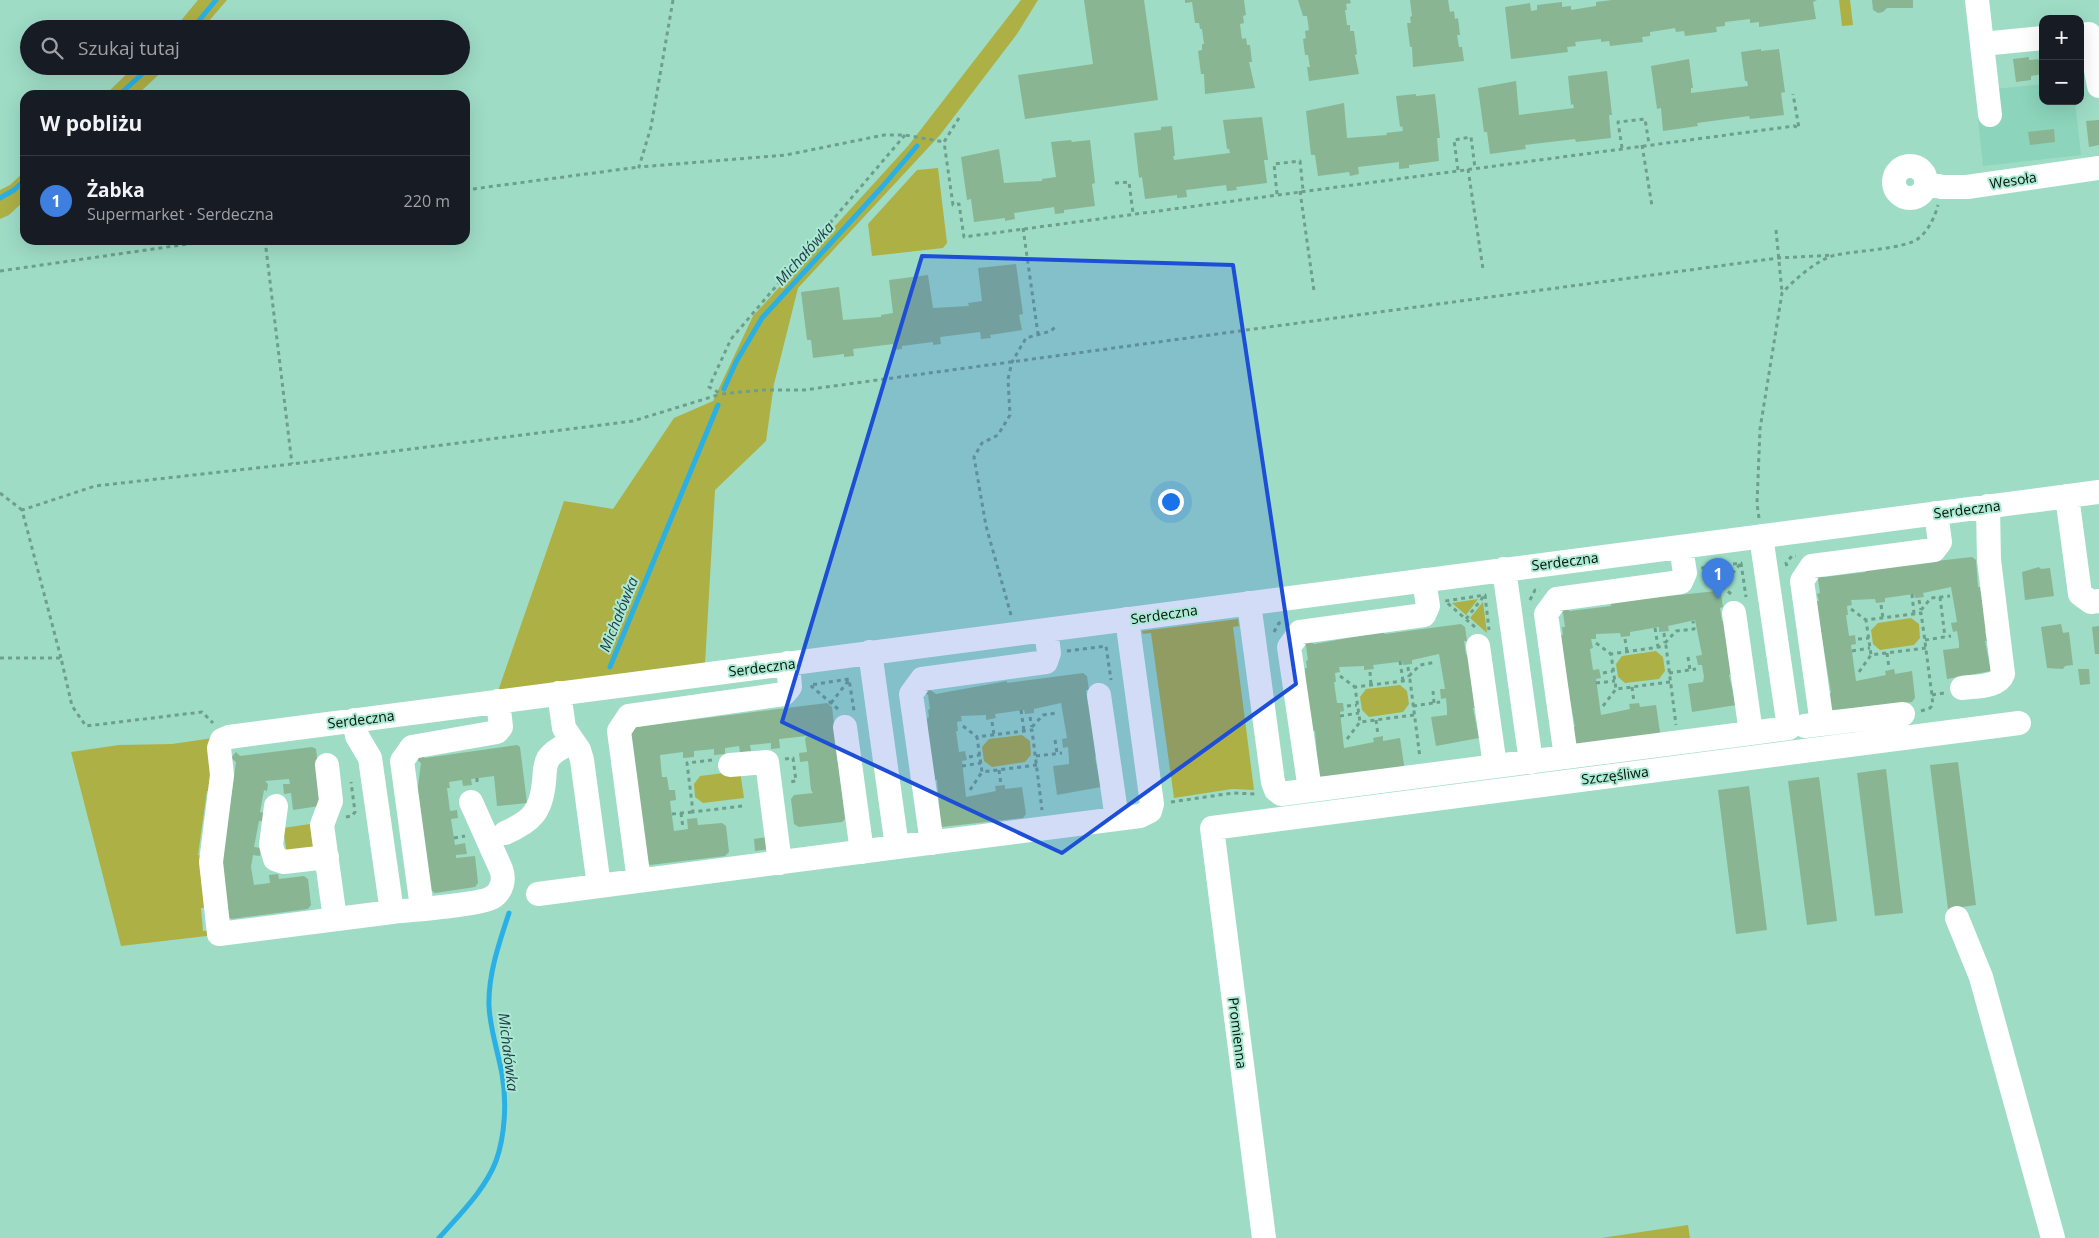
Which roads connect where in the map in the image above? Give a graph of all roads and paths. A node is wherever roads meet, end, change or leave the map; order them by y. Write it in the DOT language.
graph roads {
  1 [pos="673,0"];
  2 [pos="1977,0"];
  3 [pos="2084,35"];
  4 [pos="2039,38"];
  5 [pos="1982,44"];
  6 [pos="2099,86"];
  7 [pos="1793,94"];
  8 [pos="1990,115"];
  9 [pos="959,118"];
  10 [pos="905,135"];
  11 [pos="944,142"];
  12 [pos="1648,144"];
  13 [pos="1642,145"];
  14 [pos="1622,148"];
  15 [pos="639,168"];
  16 [pos="1475,168"];
  17 [pos="2099,168"];
  18 [pos="1468,169"];
  19 [pos="1458,170"];
  20 [pos="1115,183"];
  21 [pos="1934,185"];
  22 [pos="470,189"];
  23 [pos="1302,191"];
  24 [pos="1277,194"];
  25 [pos="1652,206"];
  26 [pos="1133,213"];
  27 [pos="1023,228"];
  28 [pos="1776,230"];
  29 [pos="181,245"];
  30 [pos="266,245"];
  31 [pos="1834,255"];
  32 [pos="1778,258"];
  33 [pos="1483,269"];
  34 [pos="0,271"];
  35 [pos="1314,291"];
  36 [pos="1782,292"];
  37 [pos="1056,326"];
  38 [pos="1038,334"];
  39 [pos="1012,362"];
  40 [pos="721,394"];
  41 [pos="292,464"];
  42 [pos="2099,492"];
  43 [pos="0,493"];
  44 [pos="2068,496"];
  45 [pos="1988,506"];
  46 [pos="22,510"];
  47 [pos="1936,513"];
  48 [pos="1761,536"];
  49 [pos="1680,546"];
  50 [pos="1802,555"];
  51 [pos="1741,563"];
  52 [pos="1504,570"];
  53 [pos="1788,572"];
  54 [pos="1722,586"];
  55 [pos="1545,589"];
  56 [pos="1912,594"];
  57 [pos="1432,595"];
  58 [pos="1485,595"];
  59 [pos="1950,596"];
  60 [pos="1940,597"];
  61 [pos="1919,600"];
  62 [pos="2099,601"];
  63 [pos="1249,603"];
  64 [pos="1881,605"];
  65 [pos="1531,606"];
  66 [pos="1852,609"];
  67 [pos="1921,611"];
  68 [pos="1734,613"];
  69 [pos="1914,614"];
  70 [pos="1883,618"];
  71 [pos="1127,619"];
  72 [pos="1466,619"];
  73 [pos="1866,620"];
  74 [pos="1288,621"];
  75 [pos="1693,621"];
  76 [pos="1655,628"];
  77 [pos="1046,630"];
  78 [pos="1664,633"];
  79 [pos="1016,634"];
  80 [pos="1945,636"];
  81 [pos="1951,636"];
  82 [pos="1274,638"];
  83 [pos="1869,638"];
  84 [pos="1626,639"];
  85 [pos="1858,640"];
  86 [pos="1925,640"];
  87 [pos="1596,643"];
  88 [pos="1666,645"];
  89 [pos="1478,646"];
  90 [pos="1658,648"];
  91 [pos="1870,648"];
  92 [pos="1926,648"];
  93 [pos="1852,651"];
  94 [pos="870,652"];
  95 [pos="1627,652"];
  96 [pos="1049,653"];
  97 [pos="1887,653"];
  98 [pos="1611,654"];
  99 [pos="1871,655"];
  100 [pos="1688,657"];
  101 [pos="0,658"];
  102 [pos="61,658"];
  103 [pos="1400,661"];
  104 [pos="1436,662"];
  105 [pos="788,664"];
  106 [pos="1408,666"];
  107 [pos="1890,668"];
  108 [pos="1696,669"];
  109 [pos="1690,670"];
  110 [pos="1613,671"];
  111 [pos="1370,672"];
  112 [pos="1859,672"];
  113 [pos="1603,673"];
  114 [pos="1669,673"];
  115 [pos="1340,676"];
  116 [pos="1410,678"];
  117 [pos="850,679"];
  118 [pos="1402,681"];
  119 [pos="1614,681"];
  120 [pos="1670,682"];
  121 [pos="1596,684"];
  122 [pos="1372,685"];
  123 [pos="1355,687"];
  124 [pos="1632,687"];
  125 [pos="1962,688"];
  126 [pos="1105,689"];
  127 [pos="1616,689"];
  128 [pos="1432,691"];
  129 [pos="559,693"];
  130 [pos="498,701"];
  131 [pos="1440,702"];
  132 [pos="1634,702"];
  133 [pos="831,703"];
  134 [pos="1434,703"];
  135 [pos="1357,705"];
  136 [pos="1347,706"];
  137 [pos="1413,706"];
  138 [pos="1603,706"];
  139 [pos="1021,710"];
  140 [pos="1057,713"];
  141 [pos="1358,713"];
  142 [pos="1903,714"];
  143 [pos="1414,715"];
  144 [pos="1340,716"];
  145 [pos="1030,717"];
  146 [pos="354,720"];
  147 [pos="1376,720"];
  148 [pos="992,722"];
  149 [pos="1360,722"];
  150 [pos="2018,723"];
  151 [pos="1822,724"];
  152 [pos="963,726"];
  153 [pos="844,727"];
  154 [pos="1032,728"];
  155 [pos="1789,728"];
  156 [pos="1024,731"];
  157 [pos="1751,733"];
  158 [pos="994,735"];
  159 [pos="1378,735"];
  160 [pos="229,737"];
  161 [pos="977,737"];
  162 [pos="1348,739"];
  163 [pos="1055,740"];
  164 [pos="573,742"];
  165 [pos="1678,743"];
  166 [pos="1057,753"];
  167 [pos="1062,753"];
  168 [pos="980,755"];
  169 [pos="1036,756"];
  170 [pos="969,757"];
  171 [pos="1566,757"];
  172 [pos="722,762"];
  173 [pos="1531,762"];
  174 [pos="981,763"];
  175 [pos="327,765"];
  176 [pos="1037,765"];
  177 [pos="962,766"];
  178 [pos="1495,766"];
  179 [pos="999,770"];
  180 [pos="982,772"];
  181 [pos="1422,776"];
  182 [pos="1001,785"];
  183 [pos="970,790"];
  184 [pos="1310,790"];
  185 [pos="1277,791"];
  186 [pos="471,802"];
  187 [pos="1152,804"];
  188 [pos="276,806"];
  189 [pos="742,806"];
  190 [pos="693,812"];
  191 [pos="681,813"];
  192 [pos="672,814"];
  193 [pos="1116,819"];
  194 [pos="683,828"];
  195 [pos="1045,828"];
  196 [pos="1212,828"];
  197 [pos="505,833"];
  198 [pos="932,843"];
  199 [pos="897,847"];
  200 [pos="862,852"];
  201 [pos="326,857"];
  202 [pos="780,863"];
  203 [pos="639,881"];
  204 [pos="599,886"];
  205 [pos="538,894"];
  206 [pos="422,908"];
  207 [pos="392,912"];
  208 [pos="1957,918"];
  209 [pos="336,920"];
  210 [pos="1264,1238"];
  211 [pos="2053,1238"];
  1 -- 15 [label="path"];
  2 -- 5 [label="street"];
  3 -- 6 [label="street"];
  4 -- 5 [label="street"];
  5 -- 8 [label="street"];
  7 -- 12 [label="path"];
  9 -- 11 [label="path"];
  10 -- 11 [label="path"];
  10 -- 15 [label="path"];
  10 -- 40 [label="path"];
  11 -- 27 [label="path"];
  12 -- 13 [label="path"];
  12 -- 14 [label="path"];
  13 -- 14 [label="path"];
  13 -- 25 [label="path"];
  14 -- 16 [label="path"];
  15 -- 22 [label="path"];
  16 -- 18 [label="path"];
  16 -- 19 [label="path"];
  17 -- 21 [label="street, Wesoła"];
  18 -- 19 [label="path"];
  18 -- 33 [label="path"];
  19 -- 23 [label="path"];
  20 -- 26 [label="path"];
  21 -- 31 [label="path"];
  23 -- 24 [label="path"];
  23 -- 24 [label="path"];
  23 -- 35 [label="path"];
  24 -- 26 [label="path"];
  26 -- 27 [label="path"];
  27 -- 38 [label="path"];
  28 -- 32 [label="path"];
  29 -- 34 [label="path"];
  30 -- 41 [label="path"];
  31 -- 32 [label="path"];
  31 -- 36 [label="path"];
  32 -- 36 [label="path"];
  32 -- 39 [label="path"];
  36 -- 48 [label="path"];
  37 -- 38 [label="path"];
  38 -- 39 [label="path"];
  39 -- 40 [label="path"];
  39 -- 79 [label="path"];
  40 -- 41 [label="path"];
  41 -- 46 [label="path"];
  42 -- 44 [label="street, Serdeczna"];
  43 -- 46 [label="path"];
  44 -- 45 [label="street, Serdeczna"];
  44 -- 62 [label="street"];
  45 -- 47 [label="street, Serdeczna"];
  45 -- 125 [label="street"];
  46 -- 102 [label="path"];
  47 -- 48 [label="street, Serdeczna"];
  47 -- 151 [label="street"];
  48 -- 49 [label="street, Serdeczna"];
  48 -- 155 [label="street"];
  49 -- 52 [label="street, Serdeczna"];
  49 -- 171 [label="street"];
  50 -- 53 [label="path"];
  51 -- 54 [label="path"];
  52 -- 57 [label="street, Serdeczna"];
  52 -- 173 [label="street"];
  55 -- 65 [label="path"];
  56 -- 69 [label="path"];
  57 -- 63 [label="street, Serdeczna"];
  57 -- 184 [label="street"];
  58 -- 72 [label="path"];
  59 -- 60 [label="path"];
  60 -- 67 [label="path"];
  60 -- 80 [label="path"];
  61 -- 67 [label="path"];
  63 -- 71 [label="street, Serdeczna"];
  63 -- 185 [label="street"];
  64 -- 70 [label="path"];
  66 -- 73 [label="path"];
  67 -- 69 [label="path"];
  67 -- 86 [label="path"];
  68 -- 157 [label="street"];
  69 -- 70 [label="path"];
  70 -- 73 [label="path"];
  71 -- 77 [label="street, Serdeczna"];
  71 -- 187 [label="street"];
  73 -- 83 [label="path"];
  74 -- 82 [label="path"];
  75 -- 88 [label="path"];
  76 -- 90 [label="path"];
  77 -- 79 [label="street, Serdeczna"];
  77 -- 96 [label="street"];
  78 -- 88 [label="path"];
  79 -- 94 [label="street, Serdeczna"];
  80 -- 81 [label="path"];
  80 -- 86 [label="path"];
  83 -- 85 [label="path"];
  83 -- 91 [label="path"];
  84 -- 95 [label="path"];
  86 -- 92 [label="path"];
  87 -- 98 [label="path"];
  88 -- 90 [label="path"];
  88 -- 114 [label="path"];
  89 -- 178 [label="street"];
  90 -- 95 [label="path"];
  91 -- 93 [label="path"];
  91 -- 99 [label="path"];
  92 -- 97 [label="path"];
  92 -- 142 [label="path"];
  94 -- 105 [label="street, Serdeczna"];
  94 -- 199 [label="street"];
  95 -- 98 [label="path"];
  96 -- 126 [label="path"];
  96 -- 198 [label="street"];
  97 -- 99 [label="path"];
  97 -- 107 [label="path"];
  98 -- 110 [label="path"];
  99 -- 112 [label="path"];
  100 -- 109 [label="path"];
  101 -- 102 [label="path"];
  102 -- 160 [label="path"];
  103 -- 118 [label="path"];
  104 -- 116 [label="path"];
  105 -- 129 [label="street, Serdeczna"];
  105 -- 203 [label="street"];
  106 -- 116 [label="path"];
  108 -- 109 [label="path"];
  109 -- 114 [label="path"];
  110 -- 113 [label="path"];
  110 -- 119 [label="path"];
  111 -- 122 [label="path"];
  114 -- 120 [label="path"];
  115 -- 123 [label="path"];
  116 -- 118 [label="path"];
  116 -- 137 [label="path"];
  117 -- 133 [label="path"];
  118 -- 122 [label="path"];
  119 -- 121 [label="path"];
  119 -- 127 [label="path"];
  120 -- 124 [label="path"];
  120 -- 165 [label="path"];
  122 -- 123 [label="path"];
  123 -- 135 [label="path"];
  124 -- 127 [label="path"];
  124 -- 132 [label="path"];
  126 -- 193 [label="street"];
  127 -- 138 [label="path"];
  128 -- 134 [label="path"];
  129 -- 130 [label="street, Serdeczna"];
  129 -- 164 [label="street"];
  130 -- 146 [label="street, Serdeczna"];
  130 -- 206 [label="street"];
  131 -- 134 [label="path"];
  134 -- 137 [label="path"];
  135 -- 136 [label="path"];
  135 -- 141 [label="path"];
  137 -- 143 [label="path"];
  139 -- 156 [label="path"];
  140 -- 154 [label="path"];
  141 -- 144 [label="path"];
  141 -- 149 [label="path"];
  142 -- 151 [label="street"];
  143 -- 147 [label="path"];
  143 -- 181 [label="path"];
  145 -- 154 [label="path"];
  146 -- 160 [label="street, Serdeczna"];
  146 -- 207 [label="street"];
  147 -- 149 [label="path"];
  147 -- 159 [label="path"];
  148 -- 158 [label="path"];
  149 -- 162 [label="path"];
  150 -- 196 [label="street, Szczęśliwa"];
  151 -- 155 [label="street"];
  152 -- 161 [label="path"];
  153 -- 200 [label="street"];
  154 -- 156 [label="path"];
  154 -- 169 [label="path"];
  155 -- 157 [label="street"];
  156 -- 158 [label="path"];
  157 -- 165 [label="street"];
  158 -- 161 [label="path"];
  160 -- 209 [label="street"];
  161 -- 168 [label="path"];
  163 -- 166 [label="path"];
  164 -- 197 [label="street"];
  164 -- 204 [label="street"];
  165 -- 171 [label="street"];
  166 -- 167 [label="path"];
  166 -- 169 [label="path"];
  168 -- 170 [label="path"];
  168 -- 174 [label="path"];
  169 -- 176 [label="path"];
  171 -- 173 [label="street"];
  172 -- 190 [label="path"];
  172 -- 202 [label="street"];
  173 -- 178 [label="street"];
  174 -- 177 [label="path"];
  174 -- 180 [label="path"];
  175 -- 201 [label="street"];
  176 -- 179 [label="path"];
  176 -- 195 [label="path"];
  178 -- 181 [label="street"];
  179 -- 180 [label="path"];
  179 -- 182 [label="path"];
  180 -- 183 [label="path"];
  181 -- 184 [label="street"];
  184 -- 185 [label="street"];
  185 -- 187 [label="path"];
  186 -- 206 [label="street"];
  187 -- 193 [label="street"];
  188 -- 201 [label="street"];
  189 -- 190 [label="path"];
  190 -- 191 [label="path"];
  191 -- 192 [label="path"];
  191 -- 194 [label="path"];
  193 -- 195 [label="street"];
  195 -- 198 [label="street"];
  196 -- 210 [label="street, Promienna"];
  198 -- 199 [label="street"];
  199 -- 200 [label="street"];
  200 -- 202 [label="street"];
  201 -- 209 [label="street"];
  202 -- 203 [label="street"];
  203 -- 204 [label="street"];
  204 -- 205 [label="street"];
  206 -- 207 [label="street"];
  207 -- 209 [label="street"];
  208 -- 211 [label="street"];
}
